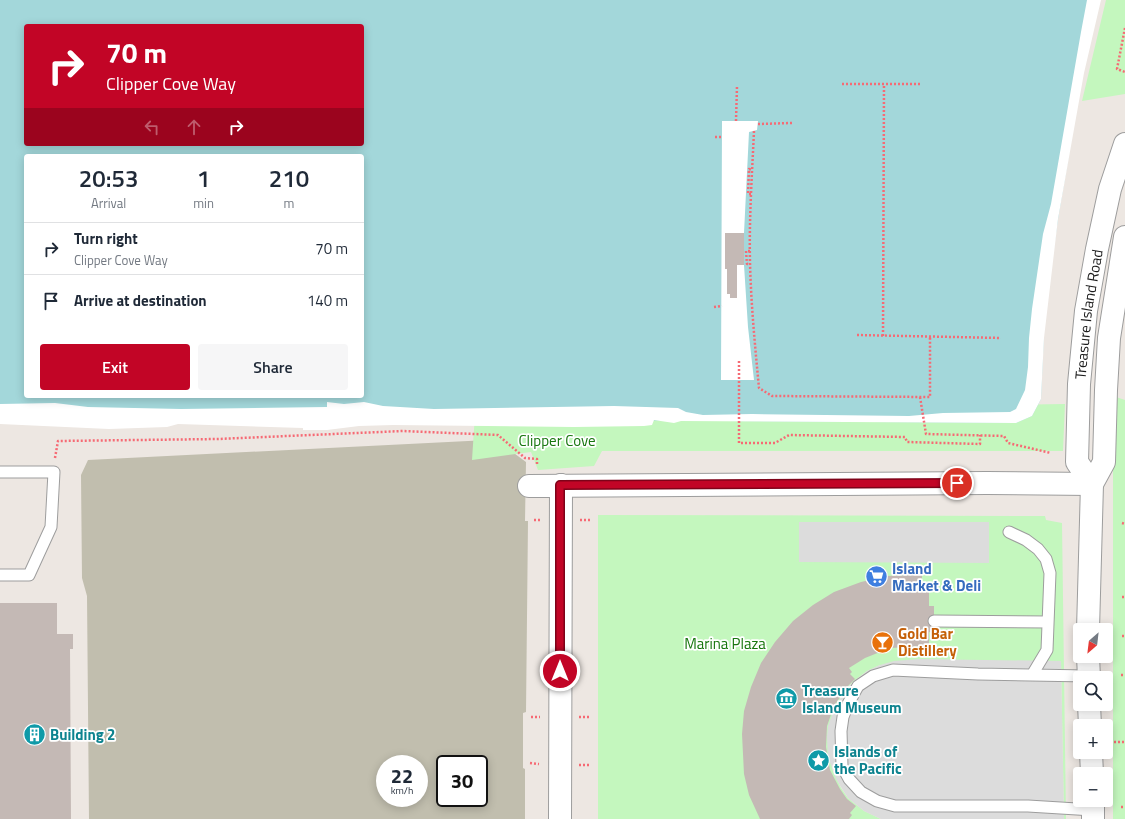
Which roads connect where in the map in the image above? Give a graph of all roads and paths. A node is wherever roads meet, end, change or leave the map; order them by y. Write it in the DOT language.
graph roads {
  1 [pos="1125,28"];
  2 [pos="1125,72"];
  3 [pos="842,84"];
  4 [pos="884,84"];
  5 [pos="921,84"];
  6 [pos="737,86"];
  7 [pos="736,121"];
  8 [pos="792,123"];
  9 [pos="758,124"];
  10 [pos="754,131"];
  11 [pos="715,137"];
  12 [pos="722,137"];
  13 [pos="1125,144"];
  14 [pos="752,170"];
  15 [pos="751,194"];
  16 [pos="1125,237"];
  17 [pos="750,251"];
  18 [pos="750,264"];
  19 [pos="722,306"];
  20 [pos="714,307"];
  21 [pos="857,335"];
  22 [pos="883,336"];
  23 [pos="930,337"];
  24 [pos="1002,338"];
  25 [pos="739,361"];
  26 [pos="920,397"];
  27 [pos="980,435"];
  28 [pos="1051,453"];
  29 [pos="0,472"];
  30 [pos="54,472"];
  31 [pos="533,478"];
  32 [pos="1092,484"];
  33 [pos="560,485"];
  34 [pos="534,520"];
  35 [pos="543,520"];
  36 [pos="578,520"];
  37 [pos="590,520"];
  38 [pos="1009,532"];
  39 [pos="0,574"];
  40 [pos="934,621"];
  41 [pos="1048,622"];
  42 [pos="1088,623"];
  43 [pos="1088,670"];
  44 [pos="1032,675"];
  45 [pos="531,717"];
  46 [pos="542,717"];
  47 [pos="1114,742"];
  48 [pos="1125,742"];
  49 [pos="530,763"];
  50 [pos="542,764"];
  51 [pos="1121,807"];
  52 [pos="1125,807"];
  53 [pos="1093,810"];
  54 [pos="560,819"];
  1 -- 2 [label="path"];
  3 -- 4 [label="path"];
  4 -- 5 [label="path"];
  4 -- 22 [label="path"];
  6 -- 7 [label="path"];
  8 -- 9 [label="path"];
  10 -- 14 [label="path"];
  11 -- 12 [label="path"];
  13 -- 32 [label="street, Treasure Island Road"];
  14 -- 15 [label="path"];
  14 -- 15 [label="path"];
  15 -- 17 [label="path"];
  16 -- 32 [label="street, Treasure Island Road"];
  17 -- 18 [label="path"];
  17 -- 18 [label="path"];
  18 -- 26 [label="path"];
  19 -- 20 [label="path"];
  21 -- 22 [label="path"];
  22 -- 23 [label="path"];
  23 -- 24 [label="path"];
  23 -- 26 [label="path"];
  25 -- 27 [label="path"];
  26 -- 27 [label="path"];
  27 -- 28 [label="path"];
  29 -- 30 [label="lane"];
  30 -- 31 [label="path"];
  30 -- 39 [label="lane"];
  31 -- 33 [label="street"];
  32 -- 33 [label="street"];
  32 -- 42 [label="street, Treasure Island Road"];
  33 -- 54 [label="street"];
  34 -- 35 [label="path"];
  36 -- 37 [label="path"];
  38 -- 41 [label="lane"];
  40 -- 41 [label="lane"];
  41 -- 44 [label="lane"];
  43 -- 44 [label="lane"];
  44 -- 53 [label="lane"];
  45 -- 46 [label="path"];
  47 -- 48 [label="path"];
  49 -- 50 [label="path"];
  51 -- 52 [label="path"];
}
